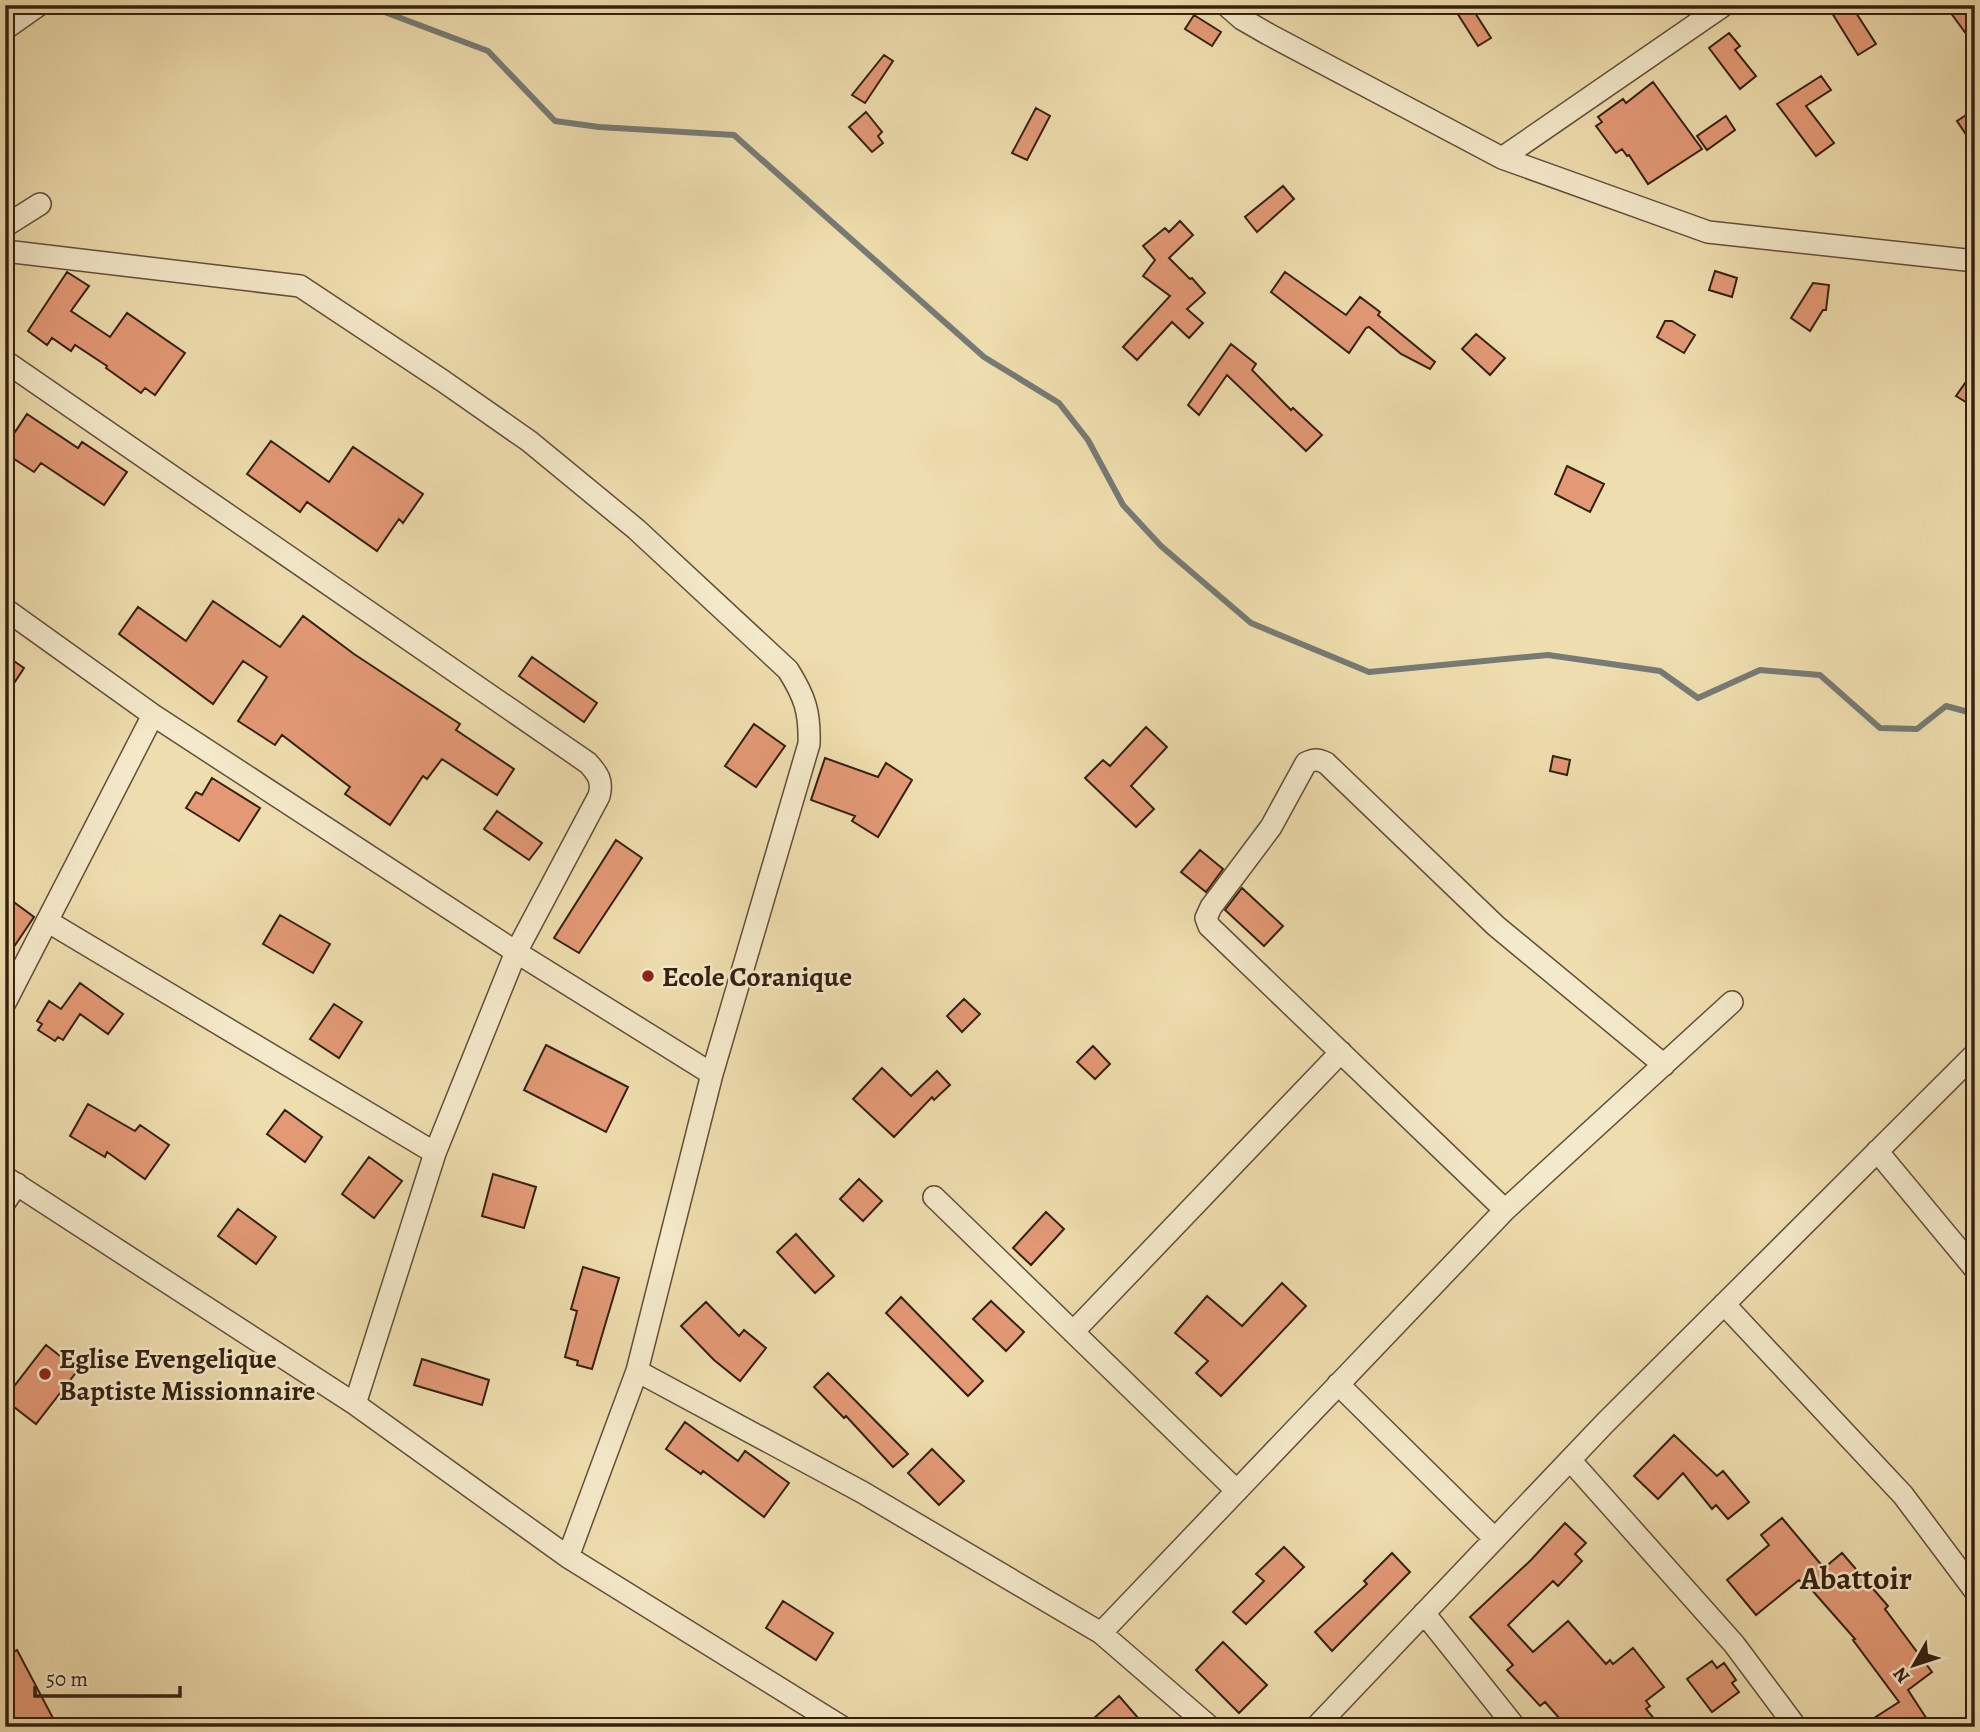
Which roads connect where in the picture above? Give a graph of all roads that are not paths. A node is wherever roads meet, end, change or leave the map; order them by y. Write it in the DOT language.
graph roads {
  1 [pos="39,5"];
  2 [pos="1226,5"];
  3 [pos="1724,5"];
  4 [pos="5,29"];
  5 [pos="1502,158"];
  6 [pos="40,204"];
  7 [pos="5,226"];
  8 [pos="5,251"];
  9 [pos="1975,261"];
  10 [pos="5,369"];
  11 [pos="5,609"];
  12 [pos="153,715"];
  13 [pos="47,922"];
  14 [pos="516,952"];
  15 [pos="1732,1002"];
  16 [pos="5,1003"];
  17 [pos="1341,1052"];
  18 [pos="1975,1054"];
  19 [pos="1664,1065"];
  20 [pos="712,1074"];
  21 [pos="1877,1151"];
  22 [pos="435,1153"];
  23 [pos="11,1180"];
  24 [pos="934,1197"];
  25 [pos="5,1202"];
  26 [pos="1505,1210"];
  27 [pos="1975,1269"];
  28 [pos="1724,1304"];
  29 [pos="1073,1332"];
  30 [pos="638,1371"];
  31 [pos="1338,1384"];
  32 [pos="355,1404"];
  33 [pos="1570,1460"];
  34 [pos="1237,1490"];
  35 [pos="1495,1539"];
  36 [pos="568,1557"];
  37 [pos="1975,1591"];
  38 [pos="1424,1613"];
  39 [pos="1101,1633"];
  40 [pos="842,1727"];
  41 [pos="1210,1727"];
  42 [pos="1316,1727"];
  43 [pos="1515,1727"];
  44 [pos="1796,1727"];
  1 -- 4 [label="street"];
  2 -- 5 [label="street"];
  3 -- 5 [label="street"];
  5 -- 9 [label="street"];
  6 -- 7 [label="street"];
  8 -- 20 [label="street"];
  10 -- 14 [label="street"];
  11 -- 12 [label="street"];
  12 -- 13 [label="street"];
  12 -- 14 [label="street"];
  13 -- 16 [label="street"];
  13 -- 22 [label="street"];
  14 -- 20 [label="street"];
  14 -- 22 [label="street"];
  15 -- 19 [label="street"];
  17 -- 19 [label="street"];
  17 -- 26 [label="street"];
  17 -- 29 [label="street"];
  18 -- 21 [label="street"];
  19 -- 26 [label="street"];
  20 -- 30 [label="street"];
  21 -- 27 [label="street"];
  21 -- 28 [label="street"];
  22 -- 32 [label="street"];
  23 -- 25 [label="street"];
  23 -- 32 [label="street"];
  24 -- 29 [label="street"];
  26 -- 31 [label="street"];
  28 -- 33 [label="street"];
  28 -- 37 [label="street"];
  29 -- 34 [label="street"];
  30 -- 36 [label="street"];
  30 -- 39 [label="street"];
  31 -- 34 [label="street"];
  31 -- 35 [label="street"];
  32 -- 36 [label="street"];
  33 -- 35 [label="street"];
  33 -- 44 [label="street"];
  34 -- 39 [label="street"];
  35 -- 38 [label="street"];
  36 -- 40 [label="street"];
  38 -- 42 [label="street"];
  38 -- 43 [label="street"];
  39 -- 41 [label="street"];
}
